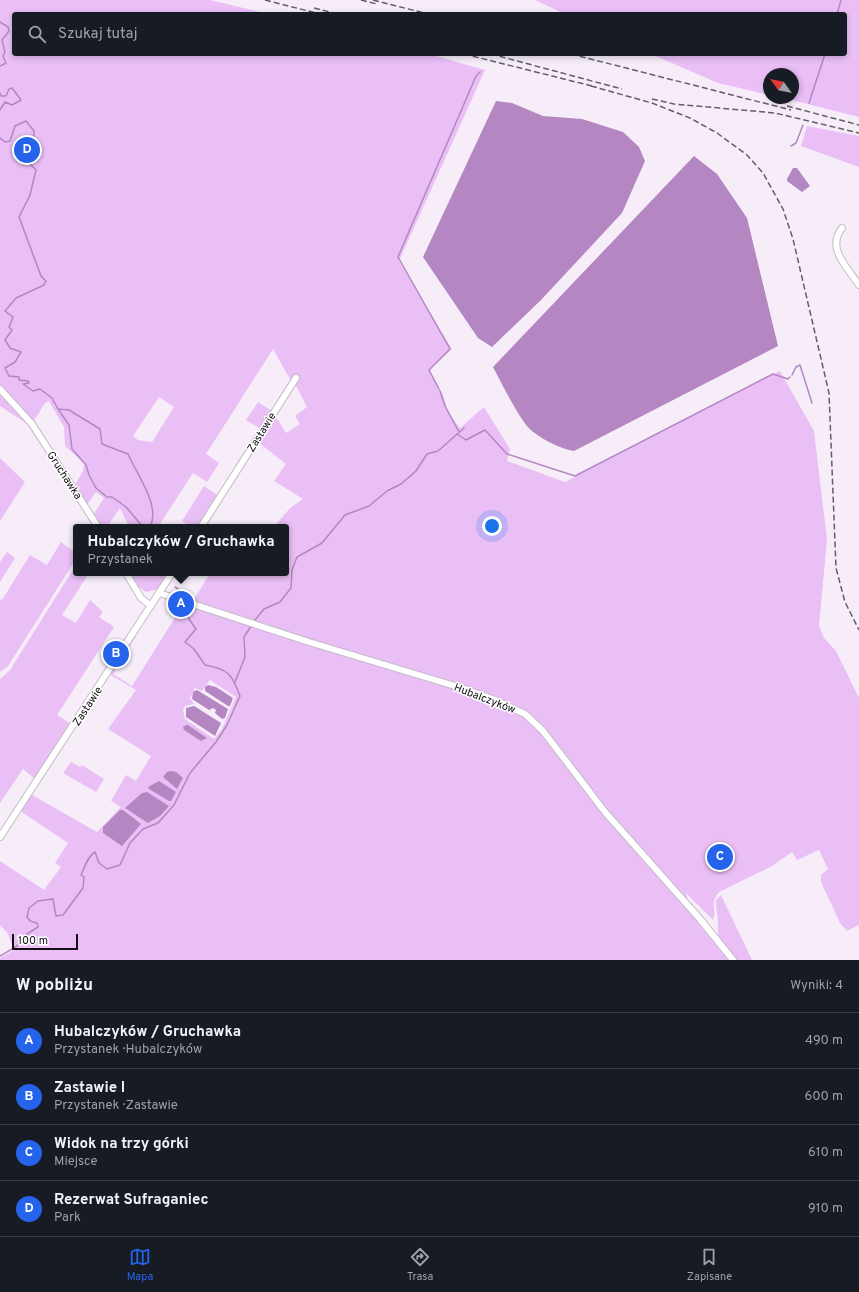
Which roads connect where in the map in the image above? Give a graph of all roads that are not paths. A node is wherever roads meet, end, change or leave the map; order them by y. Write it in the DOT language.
graph roads {
  1 [pos="842,228"];
  2 [pos="859,284"];
  3 [pos="296,378"];
  4 [pos="0,389"];
  5 [pos="96,524"];
  6 [pos="203,524"];
  7 [pos="128,576"];
  8 [pos="170,576"];
  9 [pos="159,593"];
  10 [pos="151,606"];
  11 [pos="0,837"];
  12 [pos="733,960"];
  1 -- 2 [label="street"];
  3 -- 6 [label="street, Zastawie"];
  4 -- 5 [label="street, Gruchawka"];
  7 -- 10 [label="street"];
  8 -- 9 [label="street, Zastawie"];
  9 -- 10 [label="street, Zastawie"];
  9 -- 12 [label="street, Hubalczyków"];
  10 -- 11 [label="street, Zastawie"];
}
